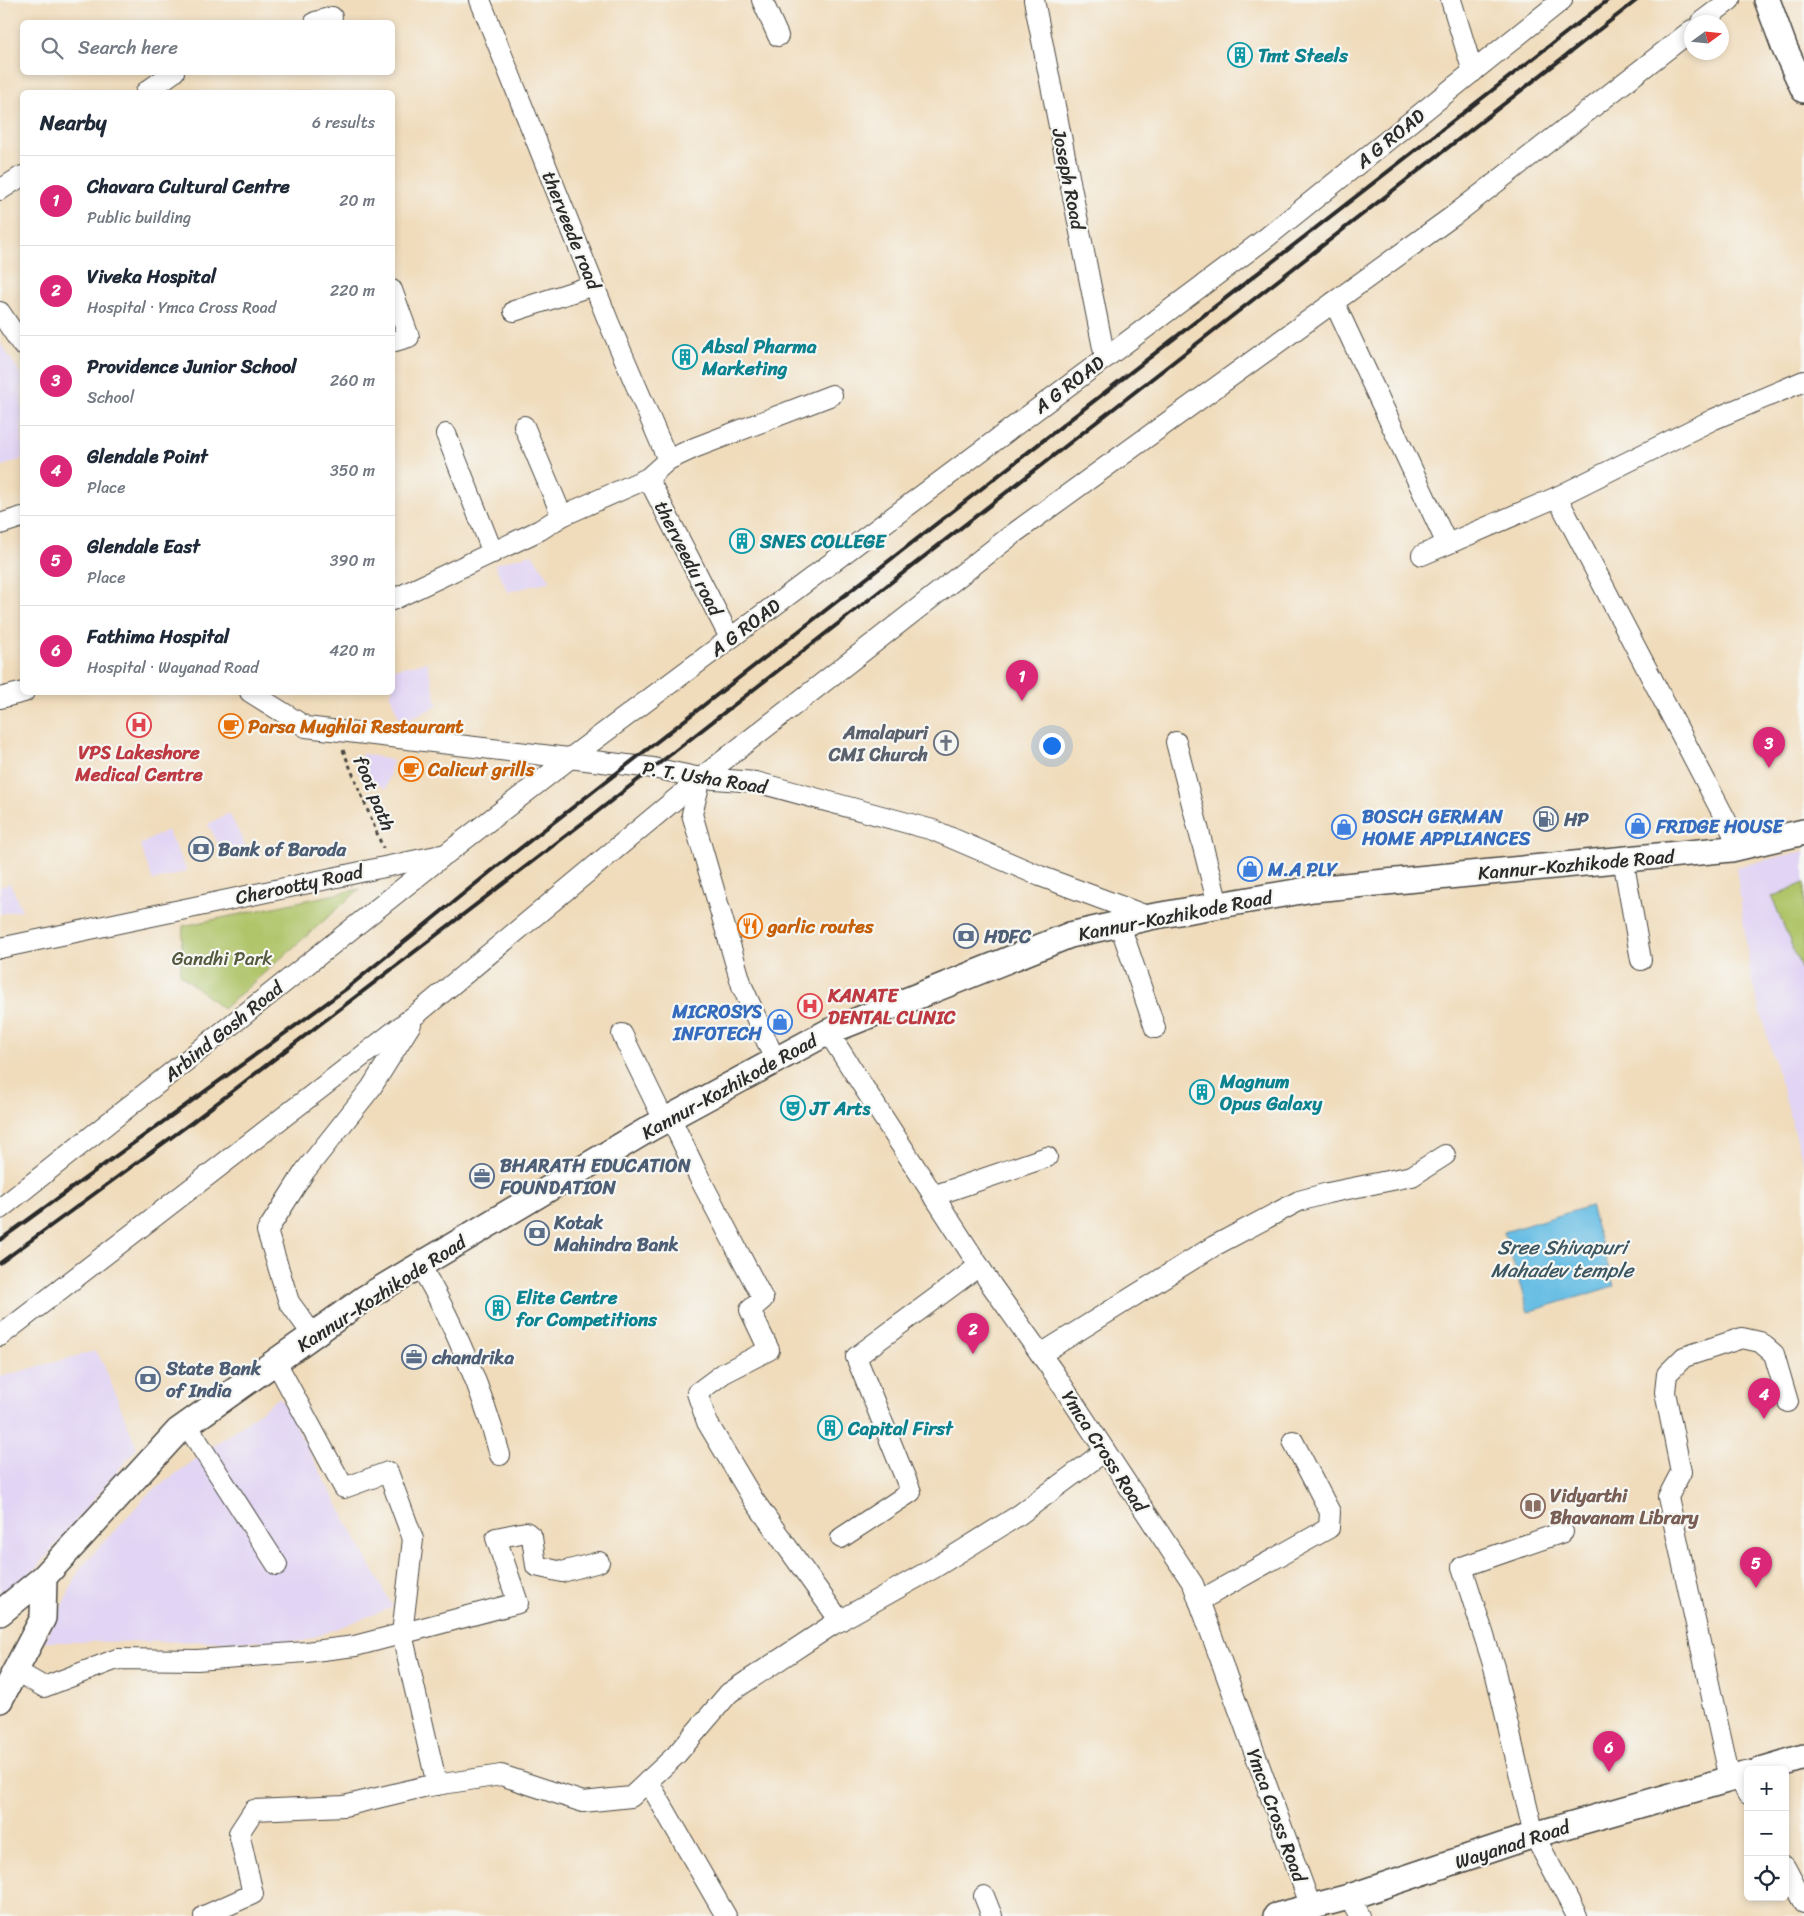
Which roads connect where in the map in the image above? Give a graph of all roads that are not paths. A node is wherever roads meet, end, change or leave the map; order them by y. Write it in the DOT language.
graph roads {
  1 [pos="480,0"];
  2 [pos="762,0"];
  3 [pos="1034,0"];
  4 [pos="1451,0"];
  5 [pos="1562,0"];
  6 [pos="1730,0"];
  7 [pos="1767,0"];
  8 [pos="1710,15"];
  9 [pos="778,36"];
  10 [pos="1684,36"];
  11 [pos="1473,72"];
  12 [pos="170,75"];
  13 [pos="149,90"];
  14 [pos="1804,90"];
  15 [pos="20,177"];
  16 [pos="0,190"];
  17 [pos="594,285"];
  18 [pos="1334,302"];
  19 [pos="395,306"];
  20 [pos="514,310"];
  21 [pos="0,312"];
  22 [pos="401,339"];
  23 [pos="20,342"];
  24 [pos="1105,358"];
  25 [pos="1804,381"];
  26 [pos="832,395"];
  27 [pos="524,426"];
  28 [pos="446,434"];
  29 [pos="668,460"];
  30 [pos="648,478"];
  31 [pos="1557,497"];
  32 [pos="562,516"];
  33 [pos="20,518"];
  34 [pos="0,524"];
  35 [pos="1447,544"];
  36 [pos="493,553"];
  37 [pos="1422,555"];
  38 [pos="395,599"];
  39 [pos="730,638"];
  40 [pos="20,693"];
  41 [pos="255,695"];
  42 [pos="0,698"];
  43 [pos="1176,742"];
  44 [pos="568,759"];
  45 [pos="701,778"];
  46 [pos="1804,832"];
  47 [pos="1740,847"];
  48 [pos="446,854"];
  49 [pos="1623,860"];
  50 [pos="1218,905"];
  51 [pos="1150,917"];
  52 [pos="1120,925"];
  53 [pos="0,948"];
  54 [pos="1641,960"];
  55 [pos="418,1013"];
  56 [pos="1155,1028"];
  57 [pos="828,1032"];
  58 [pos="622,1034"];
  59 [pos="776,1060"];
  60 [pos="667,1119"];
  61 [pos="1445,1156"];
  62 [pos="1047,1157"];
  63 [pos="933,1196"];
  64 [pos="0,1209"];
  65 [pos="420,1265"];
  66 [pos="979,1266"];
  67 [pos="313,1335"];
  68 [pos="0,1336"];
  69 [pos="1041,1354"];
  70 [pos="276,1362"];
  71 [pos="1788,1402"];
  72 [pos="187,1424"];
  73 [pos="1293,1441"];
  74 [pos="1105,1451"];
  75 [pos="500,1455"];
  76 [pos="1563,1532"];
  77 [pos="841,1538"];
  78 [pos="599,1562"];
  79 [pos="277,1565"];
  80 [pos="44,1577"];
  81 [pos="1199,1601"];
  82 [pos="0,1613"];
  83 [pos="840,1621"];
  84 [pos="402,1634"];
  85 [pos="16,1671"];
  86 [pos="0,1700"];
  87 [pos="1804,1757"];
  88 [pos="1780,1766"];
  89 [pos="1744,1775"];
  90 [pos="1744,1779"];
  91 [pos="648,1781"];
  92 [pos="437,1785"];
  93 [pos="1534,1835"];
  94 [pos="1789,1876"];
  95 [pos="984,1896"];
  96 [pos="1804,1904"];
  97 [pos="1354,1906"];
  98 [pos="1311,1907"];
  99 [pos="204,1916"];
  100 [pos="726,1916"];
  101 [pos="992,1916"];
  102 [pos="1276,1916"];
  103 [pos="1578,1916"];
  1 -- 17 [label="street, therveede road"];
  2 -- 9 [label="street"];
  3 -- 24 [label="street, Joseph Road"];
  4 -- 11 [label="street"];
  5 -- 11 [label="street, A G ROAD"];
  6 -- 8 [label="street"];
  7 -- 14 [label="main road"];
  10 -- 18 [label="street"];
  11 -- 24 [label="street, A G ROAD"];
  12 -- 13 [label="street"];
  15 -- 16 [label="street"];
  17 -- 20 [label="street"];
  17 -- 29 [label="street, therveede road"];
  18 -- 35 [label="street"];
  18 -- 45 [label="street"];
  19 -- 22 [label="street"];
  21 -- 23 [label="street"];
  24 -- 39 [label="street, A G ROAD"];
  25 -- 31 [label="street"];
  26 -- 29 [label="street"];
  27 -- 32 [label="street"];
  28 -- 36 [label="street"];
  29 -- 30 [label="street"];
  30 -- 32 [label="street"];
  30 -- 39 [label="street, therveedu road"];
  31 -- 35 [label="street"];
  31 -- 47 [label="street"];
  32 -- 36 [label="street"];
  33 -- 34 [label="street"];
  35 -- 37 [label="street"];
  36 -- 38 [label="street"];
  39 -- 44 [label="street, A G ROAD"];
  40 -- 42 [label="street"];
  41 -- 44 [label="street, P. T. Usha Road"];
  43 -- 50 [label="street"];
  44 -- 45 [label="street, P. T. Usha Road"];
  44 -- 48 [label="street, Cherootty Road"];
  45 -- 51 [label="street, P. T. Usha Road"];
  45 -- 55 [label="street"];
  45 -- 59 [label="street"];
  46 -- 47 [label="main road, Kannur-Kozhikode Road"];
  47 -- 49 [label="main road, Kannur-Kozhikode Road"];
  48 -- 53 [label="street, Cherootty Road"];
  48 -- 64 [label="street, Arbind Gosh Road"];
  49 -- 50 [label="main road, Kannur-Kozhikode Road"];
  49 -- 54 [label="street"];
  50 -- 51 [label="main road, Kannur-Kozhikode Road"];
  51 -- 52 [label="main road, Kannur-Kozhikode Road"];
  52 -- 56 [label="street"];
  52 -- 57 [label="main road, Kannur-Kozhikode Road"];
  55 -- 67 [label="street"];
  55 -- 68 [label="street"];
  57 -- 59 [label="main road, Kannur-Kozhikode Road"];
  57 -- 63 [label="street, Ymca Cross Road"];
  58 -- 60 [label="street"];
  59 -- 60 [label="main road, Kannur-Kozhikode Road"];
  60 -- 65 [label="main road, Kannur-Kozhikode Road"];
  60 -- 83 [label="street"];
  61 -- 69 [label="street"];
  62 -- 63 [label="street"];
  63 -- 66 [label="street, Ymca Cross Road"];
  65 -- 67 [label="main road, Kannur-Kozhikode Road"];
  65 -- 75 [label="street"];
  66 -- 69 [label="street, Ymca Cross Road"];
  66 -- 77 [label="street"];
  67 -- 70 [label="main road, Kannur-Kozhikode Road"];
  69 -- 74 [label="street, Ymca Cross Road"];
  70 -- 72 [label="main road, Kannur-Kozhikode Road"];
  70 -- 84 [label="street"];
  71 -- 89 [label="street"];
  72 -- 79 [label="street"];
  72 -- 80 [label="main road, Kannur-Kozhikode Road"];
  73 -- 81 [label="street"];
  74 -- 81 [label="street, Ymca Cross Road"];
  74 -- 83 [label="street"];
  76 -- 93 [label="street"];
  78 -- 84 [label="street"];
  80 -- 82 [label="main road, Kannur-Kozhikode Road"];
  80 -- 85 [label="main road"];
  81 -- 98 [label="street, Ymca Cross Road"];
  83 -- 91 [label="street"];
  84 -- 85 [label="street"];
  84 -- 92 [label="street"];
  85 -- 86 [label="main road"];
  87 -- 88 [label="main road, Wayanad Road"];
  90 -- 93 [label="main road, Wayanad Road"];
  91 -- 92 [label="street"];
  91 -- 100 [label="street"];
  92 -- 99 [label="street"];
  93 -- 97 [label="main road, Wayanad Road"];
  93 -- 103 [label="street"];
  94 -- 96 [label="street"];
  95 -- 101 [label="street"];
  97 -- 98 [label="main road, Wayanad Road"];
  98 -- 102 [label="main road, Wayanad Road"];
}
